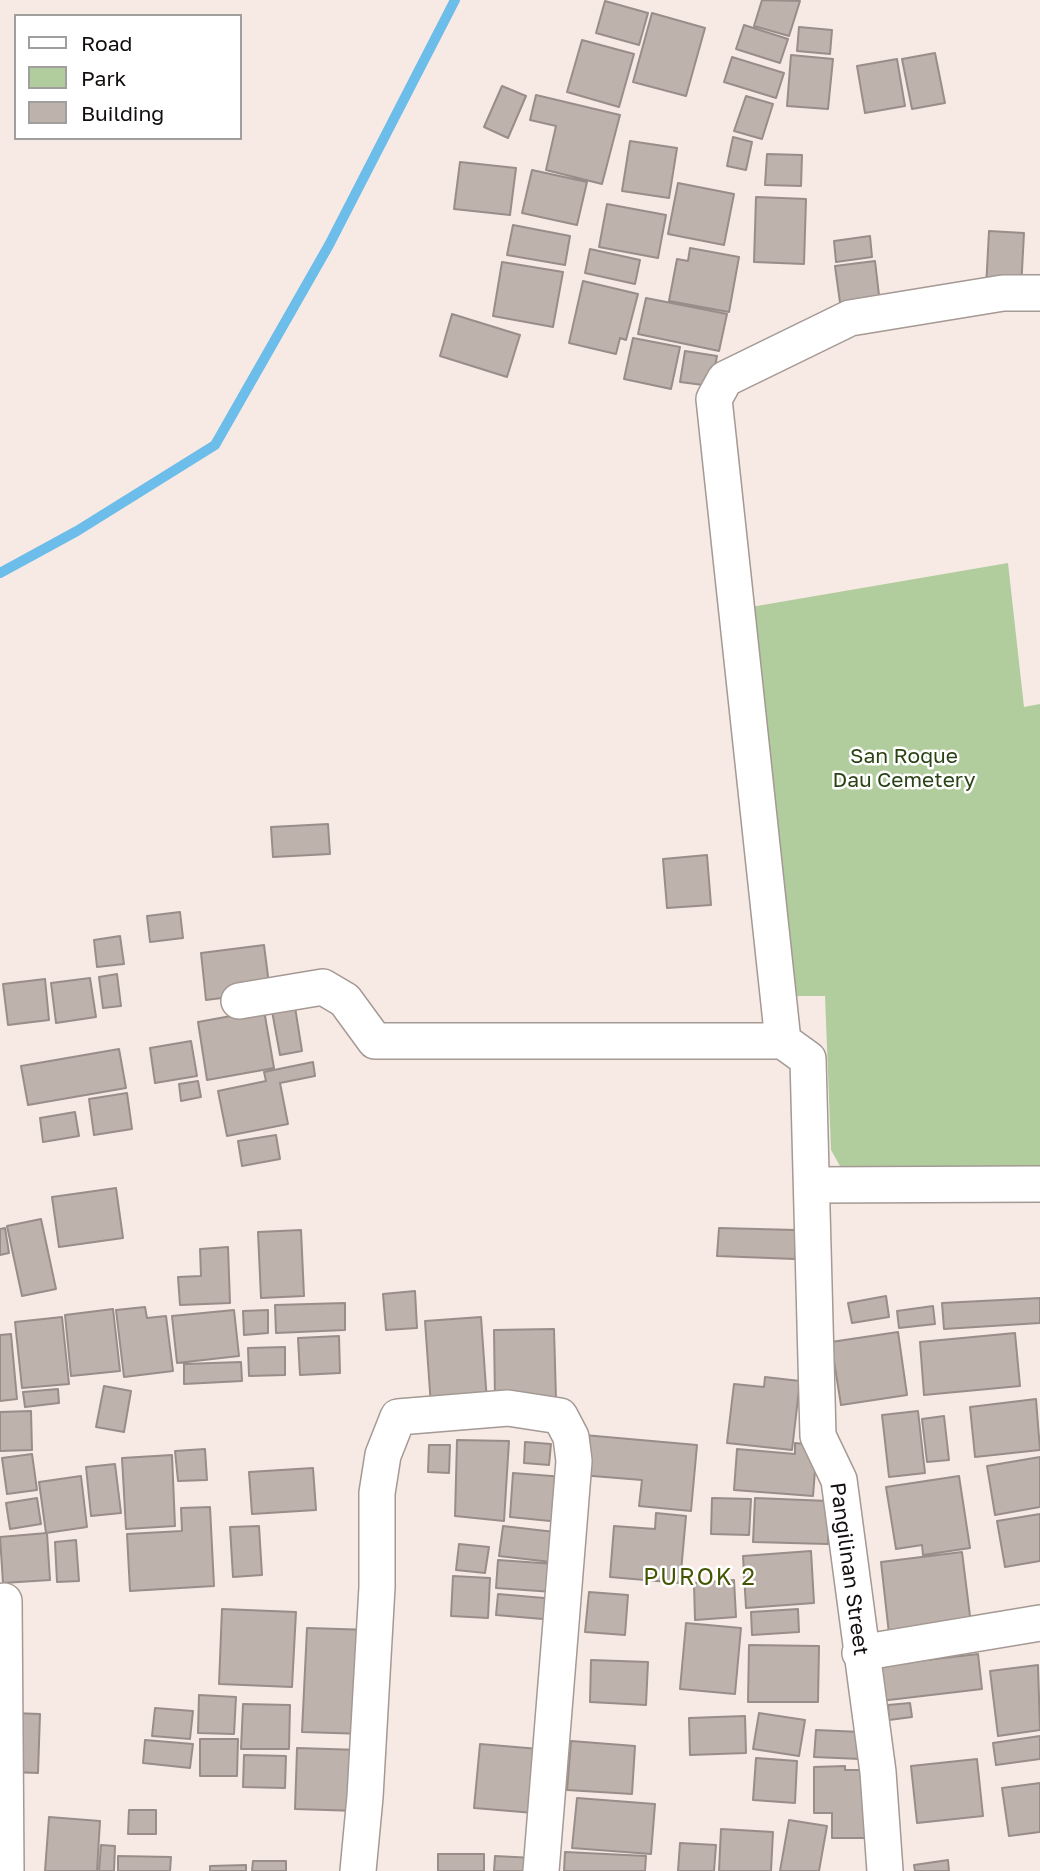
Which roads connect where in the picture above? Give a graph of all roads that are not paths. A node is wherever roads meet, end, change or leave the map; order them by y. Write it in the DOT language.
graph roads {
  1 [pos="1040,293"];
  2 [pos="239,1001"];
  3 [pos="796,1050"];
  4 [pos="1040,1184"];
  5 [pos="814,1185"];
  6 [pos="4,1601"];
  7 [pos="1040,1623"];
  8 [pos="860,1653"];
  9 [pos="6,1871"];
  10 [pos="358,1871"];
  11 [pos="541,1871"];
  12 [pos="885,1871"];
  1 -- 3 [label="street, Pangilinan Street"];
  2 -- 3 [label="street"];
  3 -- 5 [label="street, Pangilinan Street"];
  4 -- 5 [label="street"];
  5 -- 8 [label="street, Pangilinan Street"];
  6 -- 9 [label="street"];
  7 -- 8 [label="street"];
  8 -- 12 [label="street, Pangilinan Street"];
  10 -- 11 [label="street"];
}
